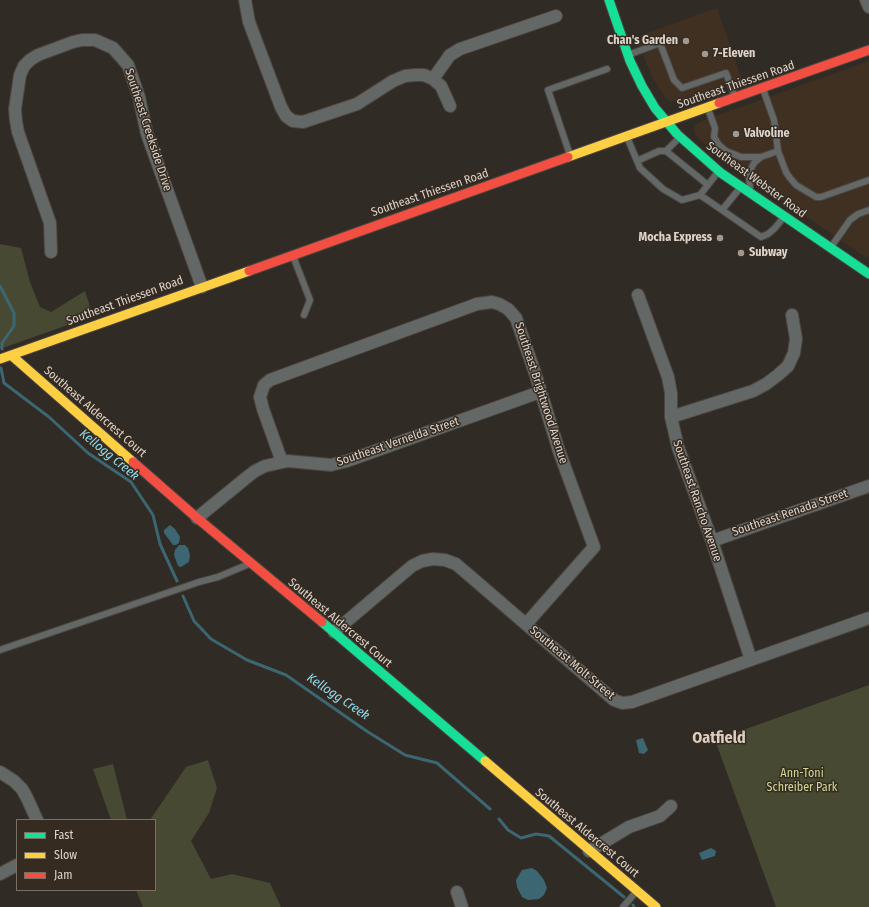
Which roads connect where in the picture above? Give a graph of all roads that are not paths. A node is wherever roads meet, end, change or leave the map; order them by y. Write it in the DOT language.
graph roads {
  1 [pos="245,0"];
  2 [pos="609,0"];
  3 [pos="866,0"];
  4 [pos="869,7"];
  5 [pos="556,16"];
  6 [pos="869,50"];
  7 [pos="628,55"];
  8 [pos="607,69"];
  9 [pos="433,79"];
  10 [pos="763,88"];
  11 [pos="735,98"];
  12 [pos="450,106"];
  13 [pos="707,108"];
  14 [pos="667,122"];
  15 [pos="627,137"];
  16 [pos="680,137"];
  17 [pos="666,151"];
  18 [pos="778,151"];
  19 [pos="571,156"];
  20 [pos="761,157"];
  21 [pos="637,161"];
  22 [pos="719,171"];
  23 [pos="869,180"];
  24 [pos="708,185"];
  25 [pos="740,186"];
  26 [pos="700,195"];
  27 [pos="753,195"];
  28 [pos="722,210"];
  29 [pos="869,210"];
  30 [pos="784,216"];
  31 [pos="830,248"];
  32 [pos="51,252"];
  33 [pos="292,255"];
  34 [pos="869,274"];
  35 [pos="202,287"];
  36 [pos="638,295"];
  37 [pos="304,315"];
  38 [pos="792,315"];
  39 [pos="11,355"];
  40 [pos="0,359"];
  41 [pos="540,392"];
  42 [pos="672,417"];
  43 [pos="282,462"];
  44 [pos="869,486"];
  45 [pos="197,518"];
  46 [pos="712,541"];
  47 [pos="251,563"];
  48 [pos="869,618"];
  49 [pos="526,624"];
  50 [pos="334,632"];
  51 [pos="0,650"];
  52 [pos="750,660"];
  53 [pos="0,772"];
  54 [pos="671,806"];
  55 [pos="37,819"];
  56 [pos="589,851"];
  57 [pos="16,866"];
  58 [pos="0,874"];
  59 [pos="637,891"];
  60 [pos="457,892"];
  61 [pos="462,907"];
  62 [pos="623,907"];
  63 [pos="656,907"];
  1 -- 9 [label="street"];
  2 -- 7 [label="street, Southeast Webster Road"];
  3 -- 4 [label="street"];
  5 -- 9 [label="street"];
  6 -- 10 [label="street, Southeast Thiessen Road"];
  7 -- 11 [label="lane"];
  7 -- 14 [label="street, Southeast Webster Road"];
  8 -- 19 [label="lane"];
  9 -- 12 [label="street"];
  10 -- 11 [label="street, Southeast Thiessen Road"];
  10 -- 18 [label="lane"];
  11 -- 13 [label="street, Southeast Thiessen Road"];
  13 -- 14 [label="street, Southeast Thiessen Road"];
  13 -- 20 [label="lane"];
  14 -- 15 [label="street, Southeast Thiessen Road"];
  14 -- 16 [label="street, Southeast Webster Road"];
  15 -- 19 [label="street, Southeast Thiessen Road"];
  15 -- 21 [label="lane"];
  16 -- 17 [label="lane"];
  16 -- 22 [label="street, Southeast Webster Road"];
  17 -- 21 [label="lane"];
  17 -- 24 [label="lane"];
  18 -- 20 [label="lane"];
  18 -- 23 [label="lane"];
  19 -- 33 [label="street, Southeast Thiessen Road"];
  20 -- 27 [label="lane"];
  21 -- 26 [label="lane"];
  22 -- 24 [label="lane"];
  22 -- 25 [label="street, Southeast Webster Road"];
  24 -- 26 [label="lane"];
  25 -- 27 [label="street, Southeast Webster Road"];
  25 -- 28 [label="lane"];
  26 -- 28 [label="lane"];
  27 -- 30 [label="street, Southeast Webster Road"];
  28 -- 30 [label="lane"];
  29 -- 31 [label="lane"];
  30 -- 31 [label="street, Southeast Webster Road"];
  31 -- 34 [label="street, Southeast Webster Road"];
  32 -- 35 [label="street, Southeast Creekside Drive"];
  33 -- 35 [label="street, Southeast Thiessen Road"];
  33 -- 37 [label="lane"];
  35 -- 39 [label="street, Southeast Thiessen Road"];
  36 -- 42 [label="street, Southeast Rancho Avenue"];
  38 -- 42 [label="street"];
  39 -- 40 [label="street, Southeast Thiessen Road"];
  39 -- 45 [label="street, Southeast Aldercrest Court"];
  41 -- 43 [label="street, Southeast Vernelda Street"];
  41 -- 43 [label="street, Southeast Brightwood Avenue"];
  41 -- 49 [label="street, Southeast Brightwood Avenue"];
  42 -- 46 [label="street, Southeast Rancho Avenue"];
  43 -- 45 [label="street, Southeast Vernelda Street"];
  44 -- 46 [label="street, Southeast Renada Street"];
  45 -- 47 [label="street, Southeast Aldercrest Court"];
  46 -- 52 [label="street, Southeast Rancho Avenue"];
  47 -- 50 [label="street, Southeast Aldercrest Court"];
  47 -- 51 [label="lane"];
  48 -- 52 [label="street, Southeast Molt Street"];
  49 -- 50 [label="street, Southeast Molt Street"];
  49 -- 52 [label="street, Southeast Molt Street"];
  50 -- 56 [label="street, Southeast Aldercrest Court"];
  53 -- 55 [label="street"];
  54 -- 56 [label="street"];
  56 -- 59 [label="street, Southeast Aldercrest Court"];
  57 -- 58 [label="street"];
  59 -- 62 [label="lane"];
  59 -- 63 [label="street, Southeast Aldercrest Court"];
  60 -- 61 [label="street"];
}
